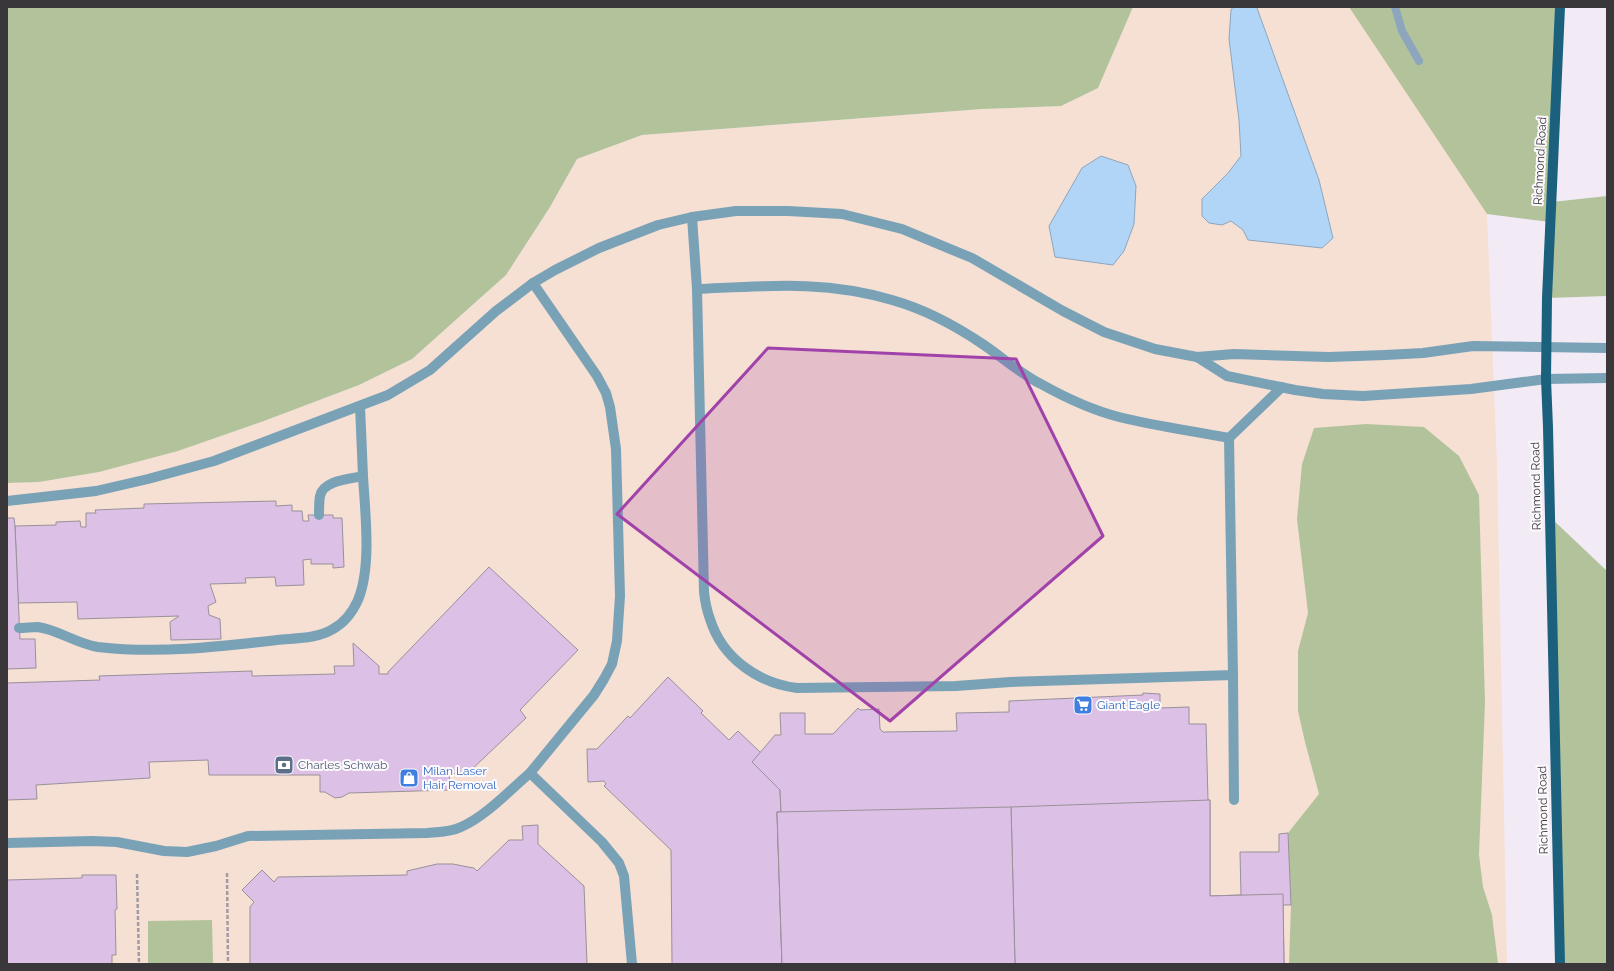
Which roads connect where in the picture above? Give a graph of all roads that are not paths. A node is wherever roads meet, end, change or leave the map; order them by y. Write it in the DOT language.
graph roads {
  1 [pos="1560,7"];
  2 [pos="692,216"];
  3 [pos="533,283"];
  4 [pos="697,289"];
  5 [pos="1546,348"];
  6 [pos="1607,348"];
  7 [pos="1197,357"];
  8 [pos="1607,378"];
  9 [pos="1546,379"];
  10 [pos="1282,387"];
  11 [pos="360,406"];
  12 [pos="1229,438"];
  13 [pos="363,476"];
  14 [pos="7,501"];
  15 [pos="319,515"];
  16 [pos="20,628"];
  17 [pos="1233,675"];
  18 [pos="530,772"];
  19 [pos="1234,800"];
  20 [pos="7,843"];
  21 [pos="632,964"];
  22 [pos="1560,964"];
  1 -- 5 [label="main road, Richmond Road"];
  2 -- 3 [label="street"];
  2 -- 4 [label="street"];
  2 -- 7 [label="street"];
  3 -- 11 [label="street"];
  3 -- 18 [label="street"];
  4 -- 12 [label="street"];
  4 -- 17 [label="street"];
  5 -- 6 [label="street"];
  5 -- 7 [label="street"];
  5 -- 9 [label="main road, Richmond Road"];
  7 -- 10 [label="street"];
  8 -- 9 [label="street"];
  9 -- 10 [label="street"];
  9 -- 22 [label="main road, Richmond Road"];
  10 -- 12 [label="street"];
  11 -- 13 [label="street"];
  11 -- 14 [label="street"];
  12 -- 17 [label="street"];
  13 -- 15 [label="street"];
  13 -- 16 [label="street"];
  17 -- 19 [label="street"];
  18 -- 20 [label="street"];
  18 -- 21 [label="street"];
}
